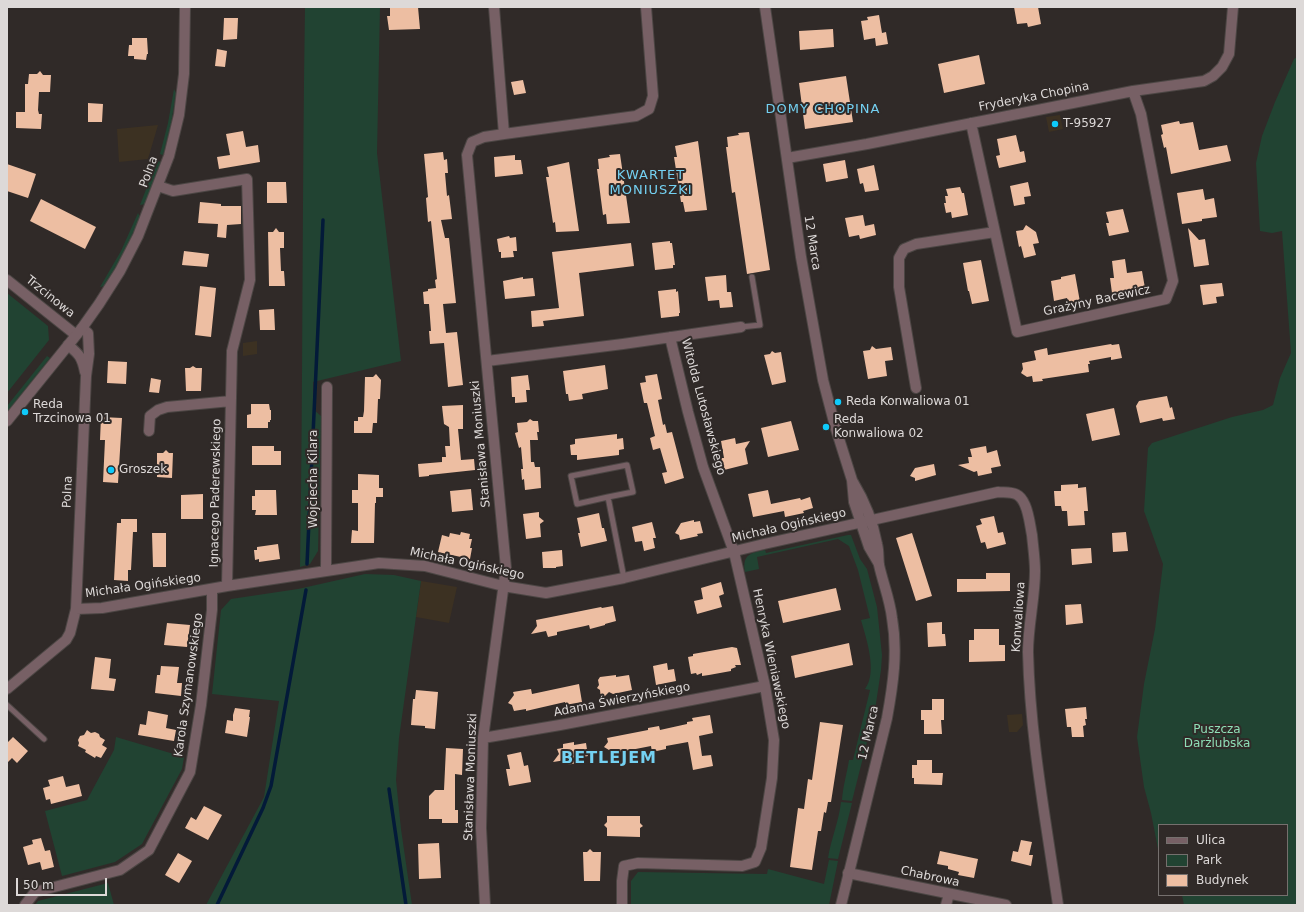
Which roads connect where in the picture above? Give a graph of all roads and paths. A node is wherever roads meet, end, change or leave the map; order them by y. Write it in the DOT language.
graph roads {
  1 [pos="185,7"];
  2 [pos="494,7"];
  3 [pos="646,7"];
  4 [pos="765,7"];
  5 [pos="1233,7"];
  6 [pos="1133,91"];
  7 [pos="971,123"];
  8 [pos="504,134"];
  9 [pos="787,158"];
  10 [pos="158,186"];
  11 [pos="995,232"];
  12 [pos="752,277"];
  13 [pos="7,280"];
  14 [pos="741,327"];
  15 [pos="79,331"];
  16 [pos="670,337"];
  17 [pos="68,345"];
  18 [pos="486,361"];
  19 [pos="86,376"];
  20 [pos="327,387"];
  21 [pos="916,388"];
  22 [pos="231,401"];
  23 [pos="7,421"];
  24 [pos="149,431"];
  25 [pos="608,498"];
  26 [pos="865,522"];
  27 [pos="734,552"];
  28 [pos="326,570"];
  29 [pos="624,578"];
  30 [pos="227,586"];
  31 [pos="503,586"];
  32 [pos="212,589"];
  33 [pos="76,609"];
  34 [pos="765,686"];
  35 [pos="7,689"];
  36 [pos="7,705"];
  37 [pos="483,738"];
  38 [pos="44,739"];
  39 [pos="848,873"];
  40 [pos="948,894"];
  41 [pos="25,905"];
  42 [pos="485,905"];
  43 [pos="622,905"];
  44 [pos="841,905"];
  45 [pos="946,905"];
  46 [pos="1006,905"];
  47 [pos="1058,905"];
  1 -- 10 [label="street, Polna"];
  2 -- 8 [label="street"];
  3 -- 8 [label="street"];
  4 -- 9 [label="street, 12 Marca"];
  5 -- 6 [label="street, Fryderyka Chopina"];
  6 -- 7 [label="street, Fryderyka Chopina"];
  6 -- 11 [label="street, Grażyny Bacewicz"];
  7 -- 9 [label="street, Fryderyka Chopina"];
  7 -- 11 [label="street, Grażyny Bacewicz"];
  8 -- 18 [label="street, Stanisława Moniuszki"];
  9 -- 26 [label="street, 12 Marca"];
  10 -- 15 [label="street, Polna"];
  10 -- 22 [label="street, Ignacego Paderewskiego"];
  11 -- 21 [label="street"];
  12 -- 14 [label="lane, Witolda Lutosławskiego"];
  13 -- 15 [label="street, Trzcinowa"];
  14 -- 16 [label="street, Witolda Lutosławskiego"];
  15 -- 17 [label="street, Polna"];
  15 -- 19 [label="street, Polna"];
  16 -- 18 [label="street, Witolda Lutosławskiego"];
  16 -- 27 [label="street, Witolda Lutosławskiego"];
  17 -- 19 [label="street, Polna"];
  17 -- 23 [label="street, Polna"];
  18 -- 31 [label="street, Stanisława Moniuszki"];
  19 -- 33 [label="street, Polna"];
  20 -- 28 [label="street, Wojciecha Kilara"];
  22 -- 24 [label="street, Ignacego Paderewskiego"];
  22 -- 30 [label="street, Ignacego Paderewskiego"];
  25 -- 25 [label="lane"];
  25 -- 29 [label="lane"];
  26 -- 27 [label="street, Michała Ogińskiego"];
  26 -- 39 [label="street, 12 Marca"];
  26 -- 47 [label="street, Konwaliowa"];
  27 -- 29 [label="street, Michała Ogińskiego"];
  27 -- 34 [label="street, Henryka Wieniawskiego"];
  28 -- 30 [label="street, Michała Ogińskiego"];
  28 -- 31 [label="street, Michała Ogińskiego"];
  29 -- 31 [label="street, Michała Ogińskiego"];
  30 -- 32 [label="street, Michała Ogińskiego"];
  31 -- 37 [label="street, Stanisława Moniuszki"];
  32 -- 33 [label="street, Michała Ogińskiego"];
  32 -- 41 [label="street, Karola Szymanowskiego"];
  33 -- 35 [label="street, Michała Ogińskiego"];
  34 -- 37 [label="street, Adama Świerzyńskiego"];
  34 -- 43 [label="street, Henryka Wieniawskiego"];
  36 -- 38 [label="lane"];
  37 -- 42 [label="street, Stanisława Moniuszki"];
  39 -- 40 [label="street, Chabrowa"];
  39 -- 44 [label="street, 12 Marca"];
  40 -- 45 [label="street"];
  40 -- 46 [label="street, Chabrowa"];
}
